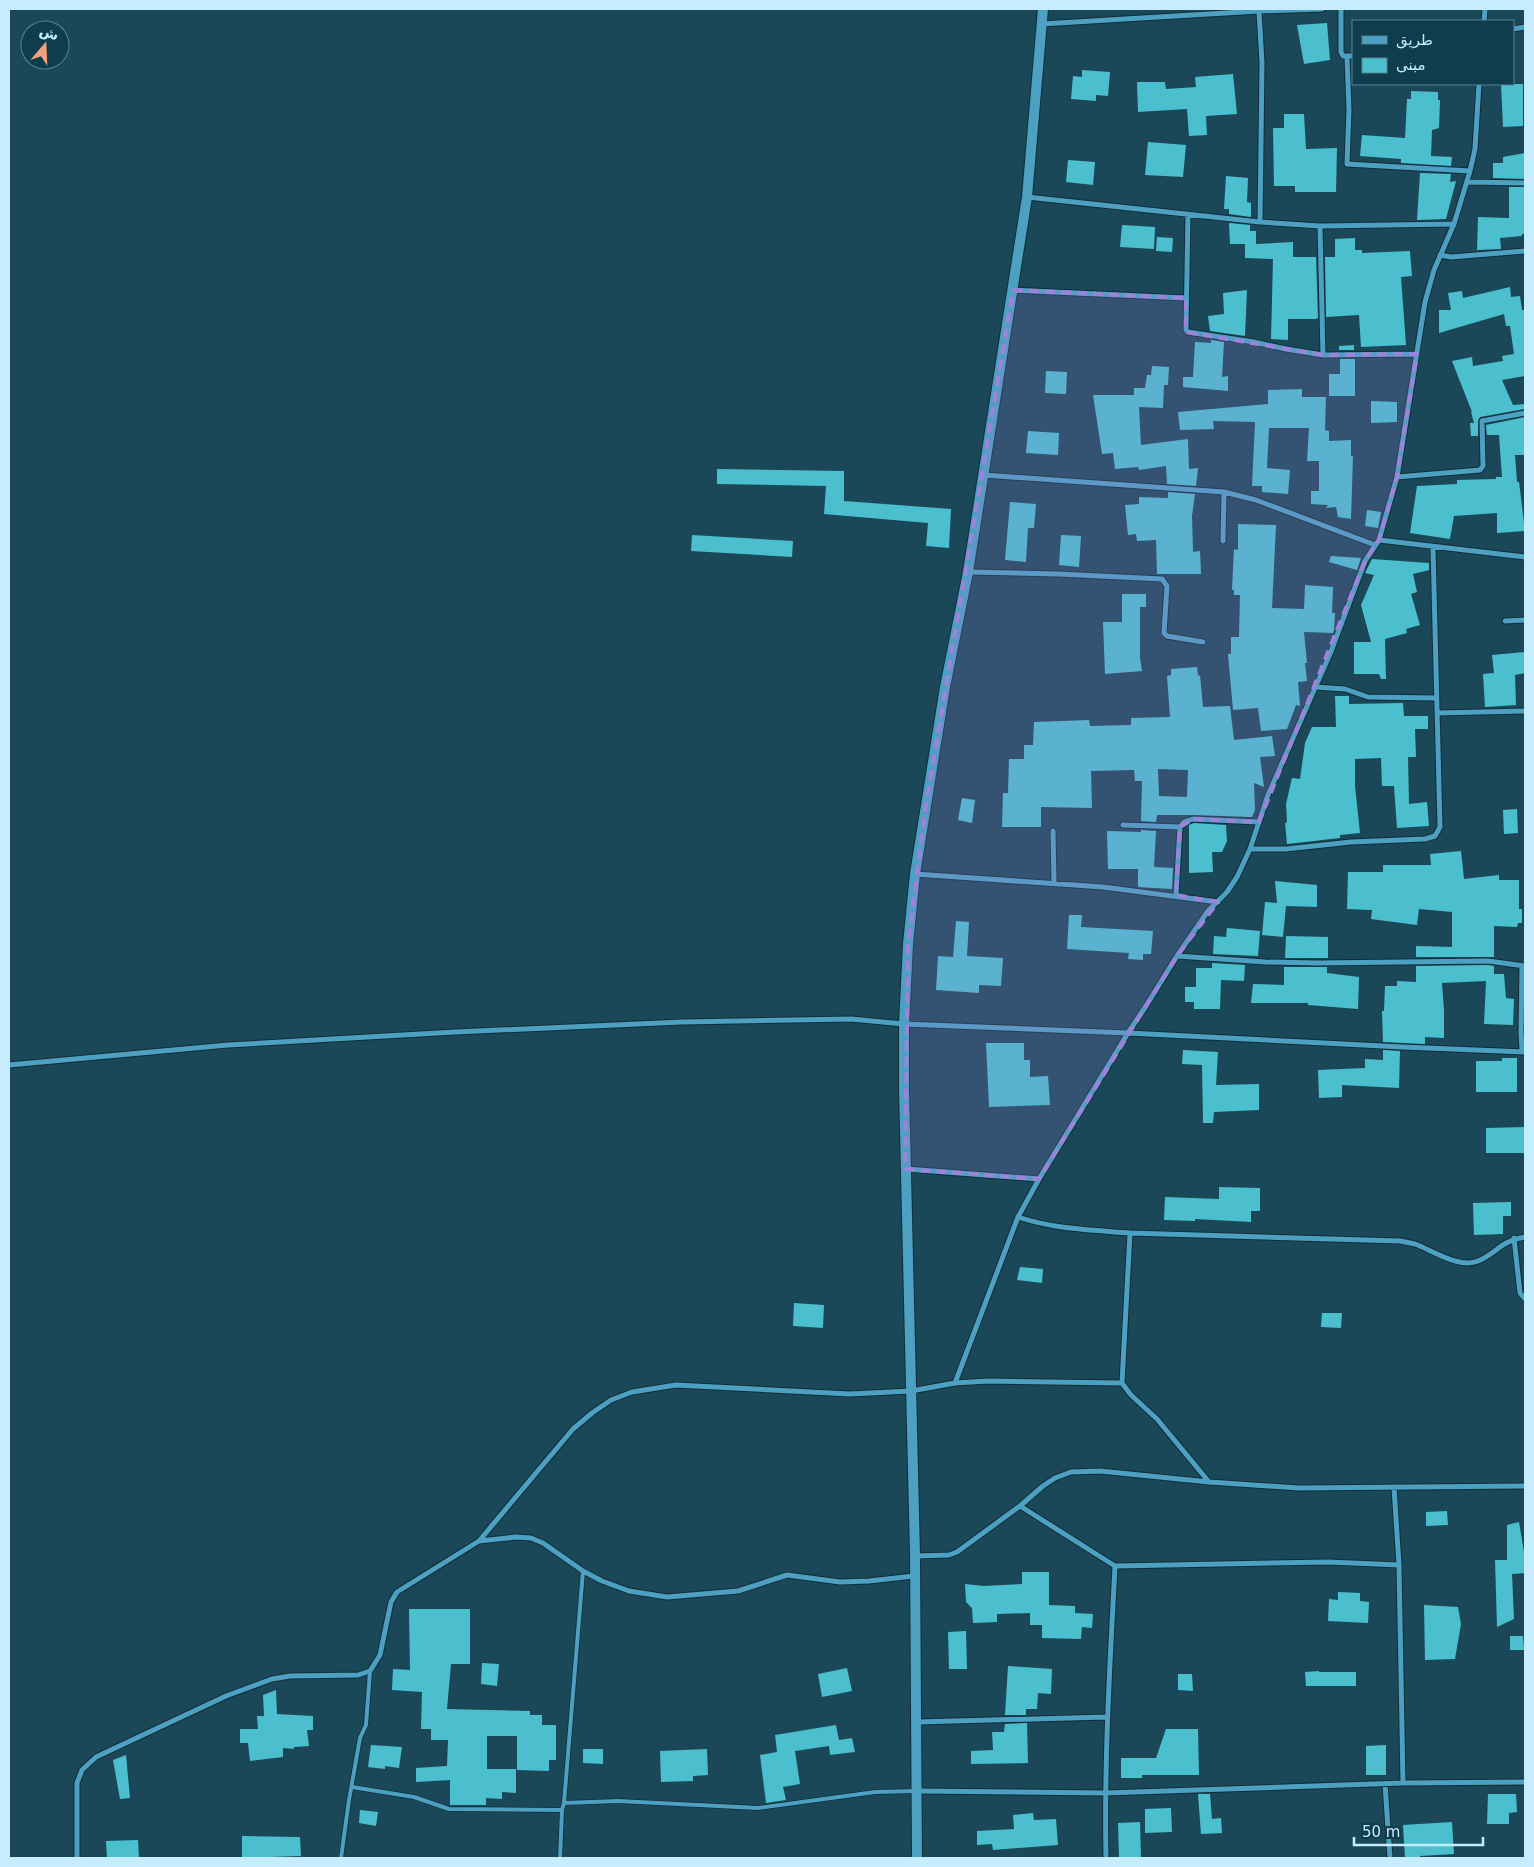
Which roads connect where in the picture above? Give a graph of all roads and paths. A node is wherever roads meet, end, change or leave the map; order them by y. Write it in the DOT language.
graph roads {
  1 [pos="1043,9"];
  2 [pos="1322,9"];
  3 [pos="1341,9"];
  4 [pos="1259,11"];
  5 [pos="1041,24"];
  6 [pos="1350,56"];
  7 [pos="1479,85"];
  8 [pos="1470,171"];
  9 [pos="1467,182"];
  10 [pos="1525,183"];
  11 [pos="1027,197"];
  12 [pos="1188,214"];
  13 [pos="1260,222"];
  14 [pos="1454,224"];
  15 [pos="1320,226"];
  16 [pos="1525,251"];
  17 [pos="1440,255"];
  18 [pos="1013,290"];
  19 [pos="1186,298"];
  20 [pos="1417,354"];
  21 [pos="1323,355"];
  22 [pos="1525,413"];
  23 [pos="984,475"];
  24 [pos="1397,476"];
  25 [pos="1224,492"];
  26 [pos="1223,542"];
  27 [pos="1377,543"];
  28 [pos="1433,548"];
  29 [pos="1525,557"];
  30 [pos="968,572"];
  31 [pos="1525,620"];
  32 [pos="1505,621"];
  33 [pos="1204,642"];
  34 [pos="1315,687"];
  35 [pos="1436,698"];
  36 [pos="1525,711"];
  37 [pos="1437,712"];
  38 [pos="1259,822"];
  39 [pos="1123,825"];
  40 [pos="1180,826"];
  41 [pos="1053,831"];
  42 [pos="1250,850"];
  43 [pos="915,874"];
  44 [pos="1054,883"];
  45 [pos="1176,895"];
  46 [pos="1218,902"];
  47 [pos="1177,956"];
  48 [pos="1524,966"];
  49 [pos="904,1024"];
  50 [pos="1128,1033"];
  51 [pos="1524,1052"];
  52 [pos="9,1065"];
  53 [pos="905,1169"];
  54 [pos="1039,1179"];
  55 [pos="1018,1217"];
  56 [pos="1130,1233"];
  57 [pos="1525,1237"];
  58 [pos="1514,1238"];
  59 [pos="1525,1299"];
  60 [pos="954,1383"];
  61 [pos="1122,1383"];
  62 [pos="911,1391"];
  63 [pos="1209,1482"];
  64 [pos="1525,1486"];
  65 [pos="1394,1487"];
  66 [pos="1020,1506"];
  67 [pos="478,1541"];
  68 [pos="915,1556"];
  69 [pos="1400,1565"];
  70 [pos="1115,1566"];
  71 [pos="583,1571"];
  72 [pos="914,1576"];
  73 [pos="370,1671"];
  74 [pos="1106,1717"];
  75 [pos="917,1722"];
  76 [pos="1525,1782"];
  77 [pos="1402,1783"];
  78 [pos="1386,1784"];
  79 [pos="352,1786"];
  80 [pos="917,1791"];
  81 [pos="1104,1793"];
  82 [pos="564,1803"];
  83 [pos="562,1810"];
  84 [pos="77,1858"];
  85 [pos="341,1858"];
  86 [pos="560,1858"];
  87 [pos="917,1858"];
  88 [pos="1106,1858"];
  89 [pos="1390,1858"];
  1 -- 5 [label="street"];
  2 -- 4 [label="street"];
  3 -- 6 [label="street"];
  4 -- 5 [label="street"];
  4 -- 13 [label="street"];
  5 -- 11 [label="street"];
  6 -- 8 [label="street"];
  7 -- 8 [label="street"];
  8 -- 9 [label="street"];
  9 -- 10 [label="street"];
  9 -- 14 [label="street"];
  11 -- 12 [label="street"];
  11 -- 18 [label="street"];
  12 -- 13 [label="street"];
  12 -- 19 [label="street"];
  13 -- 15 [label="street"];
  14 -- 15 [label="street"];
  14 -- 17 [label="street"];
  15 -- 21 [label="street"];
  16 -- 17 [label="street"];
  17 -- 20 [label="street"];
  18 -- 19 [label="street"];
  18 -- 23 [label="street"];
  19 -- 21 [label="street"];
  20 -- 21 [label="street"];
  20 -- 24 [label="street"];
  22 -- 24 [label="street"];
  23 -- 25 [label="street"];
  23 -- 30 [label="street"];
  24 -- 27 [label="street"];
  25 -- 26 [label="street"];
  25 -- 27 [label="street"];
  27 -- 28 [label="street"];
  27 -- 34 [label="street"];
  28 -- 29 [label="street"];
  28 -- 35 [label="street"];
  30 -- 33 [label="street"];
  30 -- 43 [label="street"];
  31 -- 32 [label="street"];
  34 -- 35 [label="street"];
  34 -- 38 [label="street"];
  35 -- 37 [label="street"];
  36 -- 37 [label="street"];
  37 -- 42 [label="street"];
  38 -- 40 [label="street"];
  38 -- 42 [label="street"];
  39 -- 40 [label="street"];
  40 -- 45 [label="street"];
  41 -- 44 [label="street"];
  42 -- 46 [label="street"];
  43 -- 44 [label="street"];
  43 -- 49 [label="street"];
  44 -- 45 [label="street"];
  45 -- 46 [label="street"];
  46 -- 47 [label="street"];
  47 -- 48 [label="street"];
  47 -- 50 [label="street"];
  48 -- 51 [label="street"];
  49 -- 50 [label="street"];
  49 -- 52 [label="street"];
  49 -- 53 [label="street"];
  50 -- 51 [label="street"];
  50 -- 54 [label="street"];
  53 -- 54 [label="street"];
  53 -- 62 [label="street"];
  54 -- 55 [label="street"];
  55 -- 56 [label="street"];
  55 -- 60 [label="street"];
  56 -- 58 [label="street"];
  56 -- 61 [label="street"];
  57 -- 58 [label="street"];
  58 -- 59 [label="street"];
  60 -- 61 [label="street"];
  60 -- 62 [label="street"];
  61 -- 63 [label="street"];
  62 -- 67 [label="street"];
  62 -- 68 [label="street"];
  63 -- 65 [label="street"];
  63 -- 66 [label="street"];
  64 -- 65 [label="street"];
  65 -- 69 [label="street"];
  66 -- 68 [label="street"];
  66 -- 70 [label="street"];
  67 -- 71 [label="street"];
  67 -- 73 [label="street"];
  68 -- 72 [label="street"];
  69 -- 70 [label="street"];
  69 -- 77 [label="street"];
  70 -- 74 [label="street"];
  71 -- 72 [label="street"];
  71 -- 82 [label="lane"];
  72 -- 75 [label="street"];
  73 -- 79 [label="lane"];
  73 -- 84 [label="street"];
  74 -- 75 [label="street"];
  74 -- 81 [label="street"];
  75 -- 80 [label="street"];
  76 -- 77 [label="street"];
  77 -- 78 [label="street"];
  78 -- 81 [label="street"];
  78 -- 89 [label="street"];
  79 -- 83 [label="lane"];
  79 -- 85 [label="lane"];
  80 -- 81 [label="street"];
  80 -- 82 [label="lane"];
  80 -- 87 [label="street"];
  81 -- 88 [label="street"];
  82 -- 83 [label="lane"];
  83 -- 86 [label="lane"];
}
